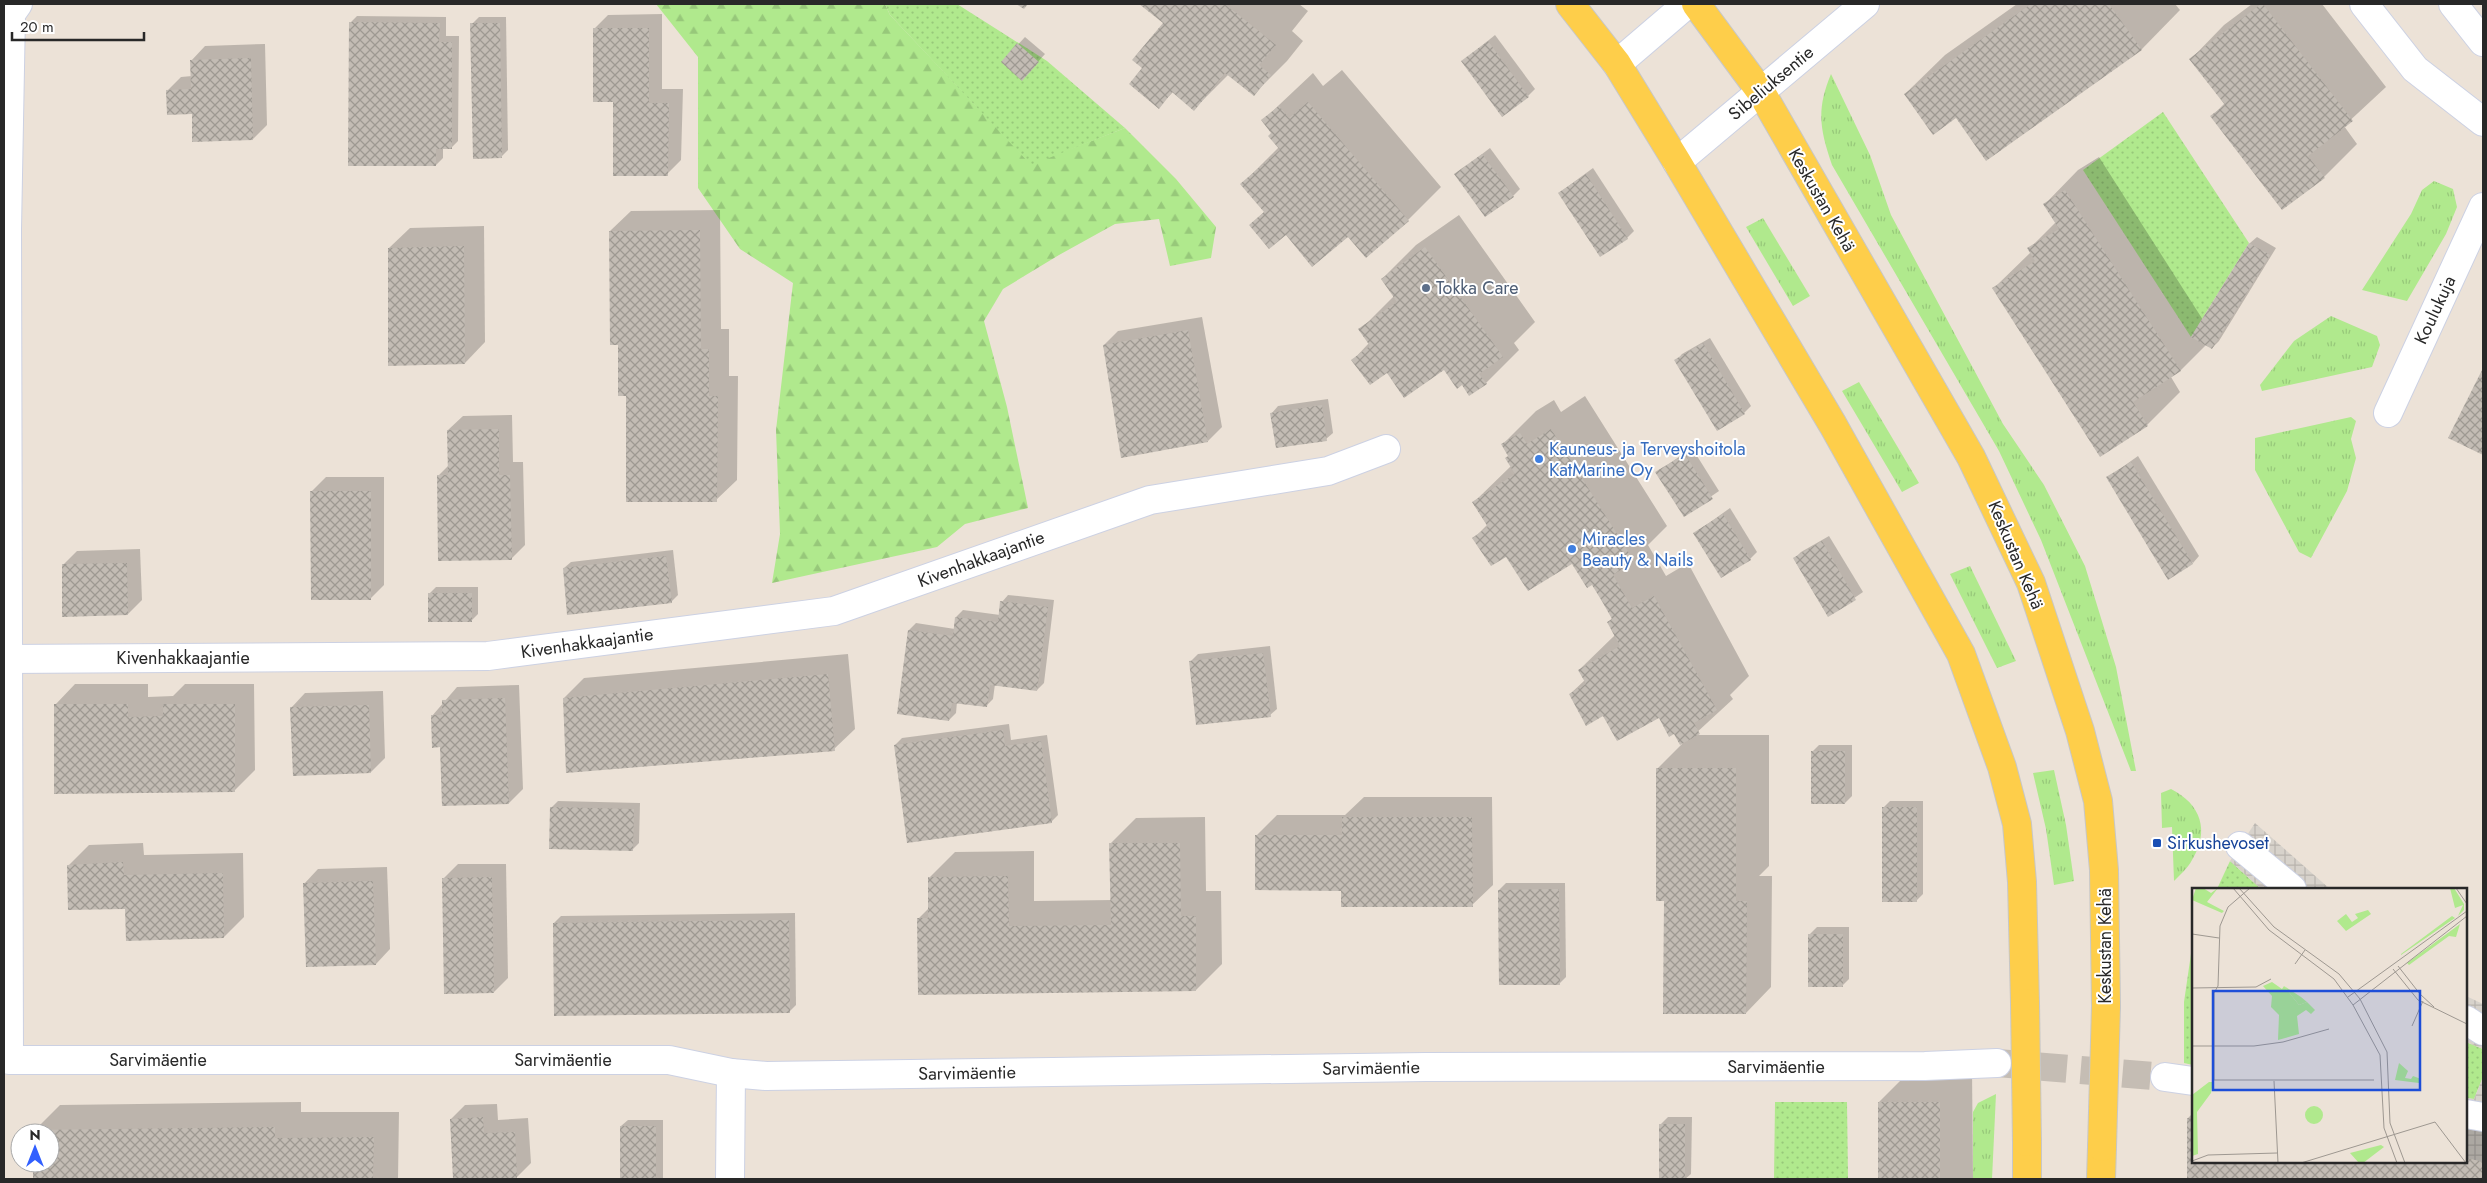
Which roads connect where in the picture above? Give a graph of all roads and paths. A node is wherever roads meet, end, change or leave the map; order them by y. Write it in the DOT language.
graph roads {
  1 [pos="18,4"];
  2 [pos="1570,4"];
  3 [pos="1687,4"];
  4 [pos="1696,4"];
  5 [pos="1865,4"];
  6 [pos="2364,4"];
  7 [pos="2453,4"];
  8 [pos="2483,42"];
  9 [pos="1616,64"];
  10 [pos="1761,92"];
  11 [pos="2483,122"];
  12 [pos="1677,162"];
  13 [pos="2483,207"];
  14 [pos="2388,413"];
  15 [pos="1386,450"];
  16 [pos="6,658"];
  17 [pos="2240,846"];
  18 [pos="2291,888"];
  19 [pos="2467,1021"];
  20 [pos="2483,1031"];
  21 [pos="1997,1063"];
  22 [pos="730,1073"];
  23 [pos="2165,1077"];
  24 [pos="2192,1081"];
  25 [pos="2467,1114"];
  26 [pos="2483,1117"];
  27 [pos="730,1179"];
  28 [pos="2027,1179"];
  29 [pos="2101,1179"];
  1 -- 16 [label="street"];
  2 -- 9 [label="main road"];
  3 -- 9 [label="street"];
  4 -- 10 [label="main road, Keskustan Kehä"];
  5 -- 10 [label="street, Sibeliuksentie"];
  6 -- 11 [label="street"];
  7 -- 8 [label="street"];
  9 -- 12 [label="main road"];
  10 -- 12 [label="street, Sibeliuksentie"];
  10 -- 29 [label="main road, Keskustan Kehä, bridge"];
  12 -- 28 [label="main road, bridge"];
  13 -- 14 [label="street, Koulukuja"];
  15 -- 16 [label="street, Kivenhakkaajantie"];
  16 -- 22 [label="street, Sarvimäentie"];
  17 -- 18 [label="street"];
  19 -- 20 [label="street"];
  21 -- 22 [label="street, Sarvimäentie"];
  22 -- 27 [label="street"];
  23 -- 24 [label="street"];
  25 -- 26 [label="street"];
}
